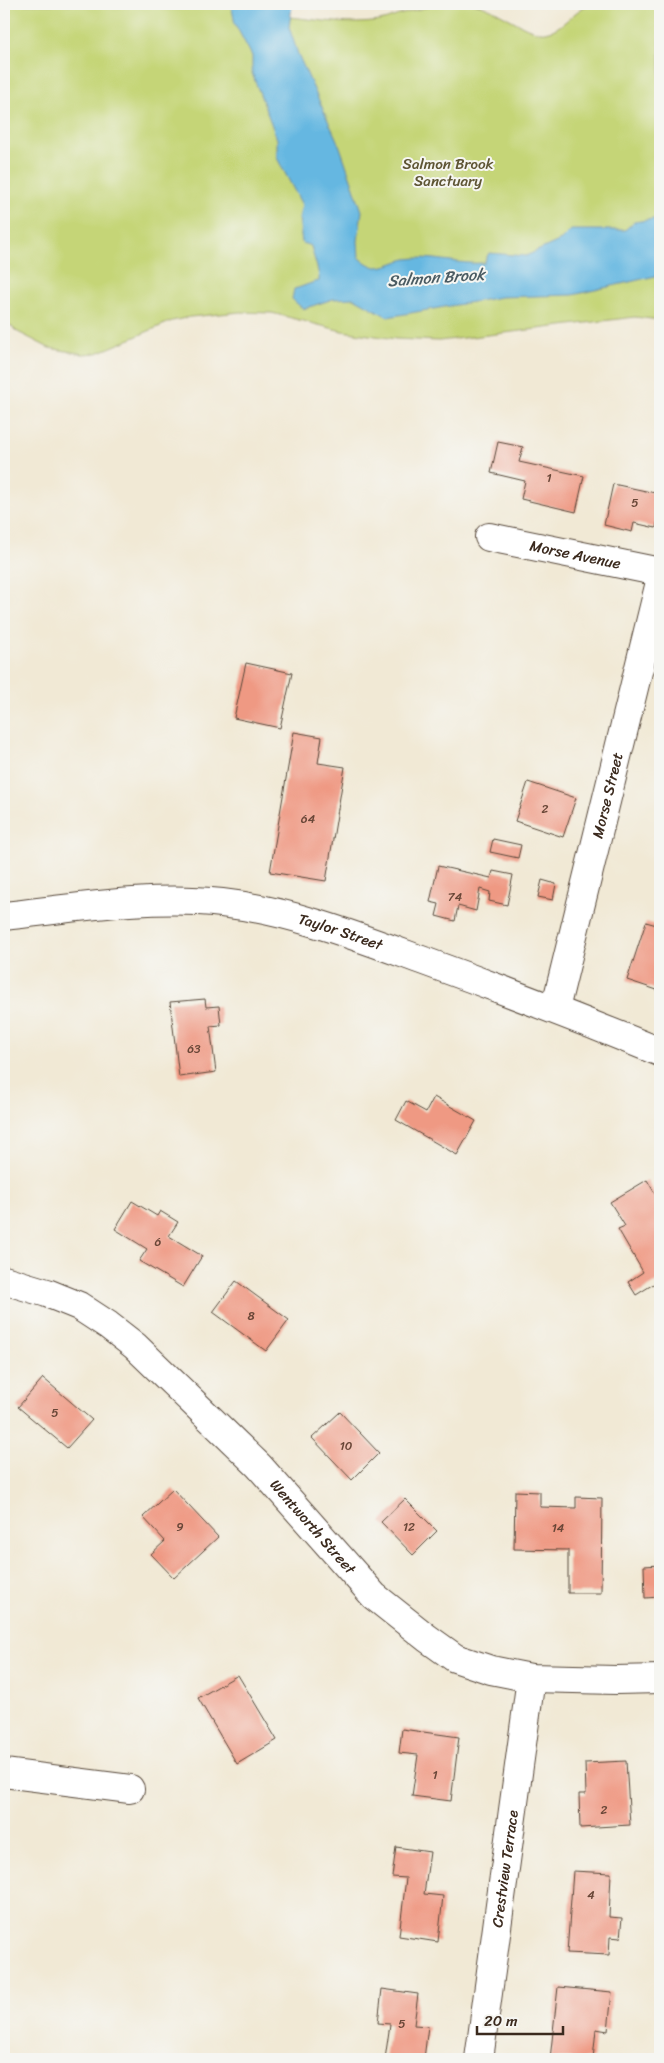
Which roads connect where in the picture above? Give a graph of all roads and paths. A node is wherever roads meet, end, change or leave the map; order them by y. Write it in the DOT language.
graph roads {
  1 [pos="489,537"];
  2 [pos="660,572"];
  3 [pos="660,582"];
  4 [pos="4,916"];
  5 [pos="555,1008"];
  6 [pos="660,1052"];
  7 [pos="4,1280"];
  8 [pos="531,1678"];
  9 [pos="660,1679"];
  10 [pos="4,1773"];
  11 [pos="130,1789"];
  12 [pos="480,2059"];
  1 -- 2 [label="street, Morse Avenue"];
  3 -- 5 [label="street, Morse Street"];
  4 -- 5 [label="street, Taylor Street"];
  5 -- 6 [label="street, Taylor Street"];
  7 -- 8 [label="street, Wentworth Street"];
  8 -- 9 [label="street, Wentworth Street"];
  8 -- 12 [label="street, Crestview Terrace"];
  10 -- 11 [label="street"];
}
